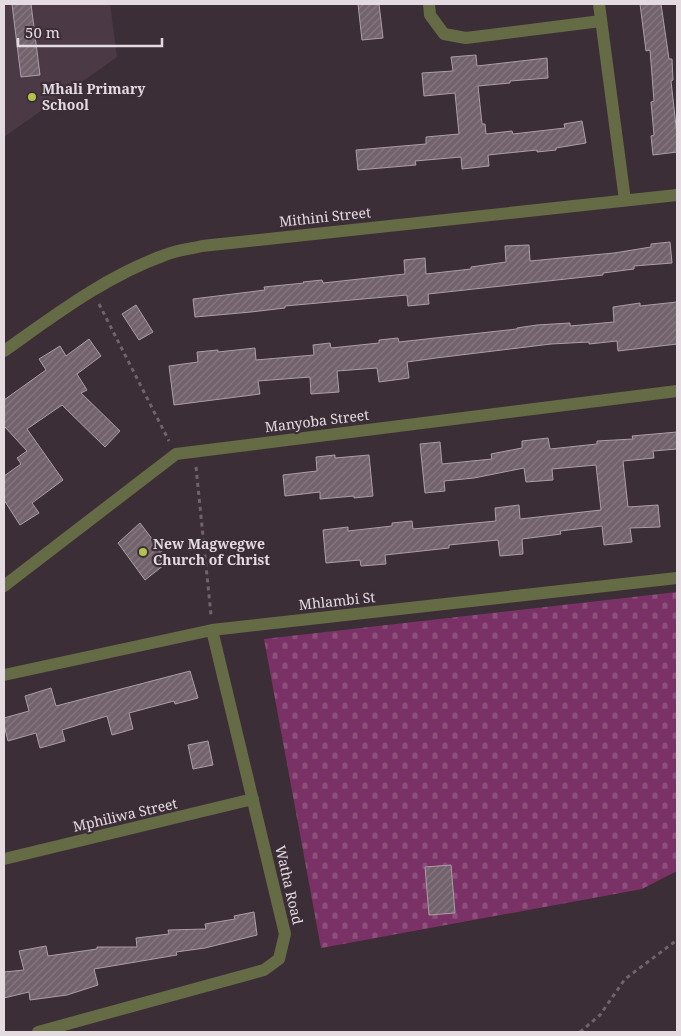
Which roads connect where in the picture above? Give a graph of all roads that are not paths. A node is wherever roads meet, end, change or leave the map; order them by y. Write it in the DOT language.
graph roads {
  1 [pos="429,4"];
  2 [pos="599,4"];
  3 [pos="601,21"];
  4 [pos="677,195"];
  5 [pos="625,200"];
  6 [pos="4,351"];
  7 [pos="677,391"];
  8 [pos="677,578"];
  9 [pos="4,586"];
  10 [pos="212,630"];
  11 [pos="4,675"];
  12 [pos="253,799"];
  13 [pos="4,859"];
  14 [pos="38,1032"];
  1 -- 3 [label="street"];
  2 -- 3 [label="street"];
  3 -- 5 [label="street"];
  4 -- 5 [label="street, Mithini Street"];
  5 -- 6 [label="street, Mithini Street"];
  7 -- 9 [label="street, Manyoba Street"];
  8 -- 10 [label="street, Mhlambi St"];
  10 -- 11 [label="street, Mhlambi St"];
  10 -- 12 [label="street, Watha Road"];
  12 -- 13 [label="street, Mphiliwa Street"];
  12 -- 14 [label="street, Watha Road"];
}
